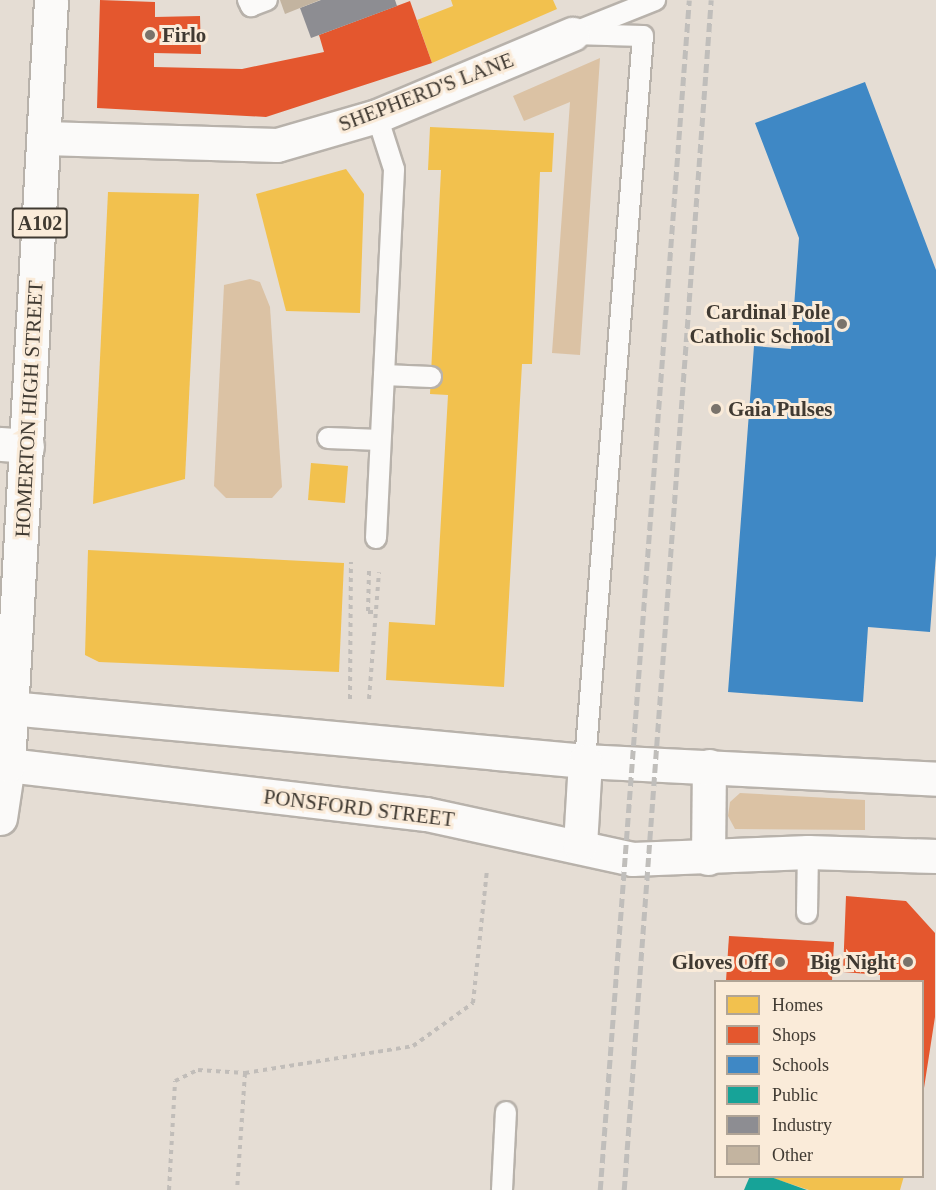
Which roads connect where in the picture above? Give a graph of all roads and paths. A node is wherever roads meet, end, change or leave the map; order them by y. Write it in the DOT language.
graph roads {
  1 [pos="51,0"];
  2 [pos="248,0"];
  3 [pos="267,0"];
  4 [pos="655,0"];
  5 [pos="572,34"];
  6 [pos="377,116"];
  7 [pos="45,138"];
  8 [pos="384,375"];
  9 [pos="431,377"];
  10 [pos="328,438"];
  11 [pos="380,440"];
  12 [pos="14,445"];
  13 [pos="376,538"];
  14 [pos="351,550"];
  15 [pos="369,560"];
  16 [pos="377,612"];
  17 [pos="369,704"];
  18 [pos="10,708"];
  19 [pos="350,710"];
  20 [pos="585,761"];
  21 [pos="8,765"];
  22 [pos="709,766"];
  23 [pos="936,779"];
  24 [pos="0,818"];
  25 [pos="491,826"];
  26 [pos="580,845"];
  27 [pos="808,852"];
  28 [pos="936,856"];
  29 [pos="708,858"];
  30 [pos="807,913"];
  31 [pos="245,1073"];
  32 [pos="506,1112"];
  33 [pos="169,1190"];
  34 [pos="237,1190"];
  35 [pos="502,1190"];
  1 -- 7 [label="main road, HOMERTON HIGH STREET / A102"];
  2 -- 3 [label="lane"];
  4 -- 5 [label="lane, SHEPHERD'S LANE"];
  5 -- 6 [label="main road, SHEPHERD'S LANE"];
  5 -- 20 [label="lane"];
  6 -- 7 [label="main road, SHEPHERD'S LANE"];
  6 -- 8 [label="lane"];
  7 -- 12 [label="main road, HOMERTON HIGH STREET / A102"];
  8 -- 9 [label="lane"];
  8 -- 11 [label="lane"];
  10 -- 11 [label="lane"];
  11 -- 13 [label="lane"];
  12 -- 18 [label="main road, HOMERTON HIGH STREET / A102"];
  13 -- 16 [label="path"];
  14 -- 19 [label="path"];
  15 -- 16 [label="path"];
  16 -- 17 [label="path"];
  18 -- 20 [label="main road"];
  18 -- 21 [label="main road, HOMERTON HIGH STREET / A102"];
  20 -- 22 [label="main road"];
  20 -- 26 [label="main road"];
  21 -- 24 [label="main road, HOMERTON HIGH STREET / A102"];
  21 -- 25 [label="main road, PONSFORD STREET"];
  22 -- 23 [label="main road"];
  22 -- 29 [label="main road"];
  25 -- 26 [label="main road, PONSFORD STREET"];
  25 -- 31 [label="path"];
  26 -- 29 [label="main road, PONSFORD STREET"];
  27 -- 28 [label="main road, PONSFORD STREET"];
  27 -- 29 [label="main road, PONSFORD STREET"];
  27 -- 30 [label="lane"];
  31 -- 33 [label="path"];
  31 -- 34 [label="path"];
  32 -- 35 [label="lane"];
}
